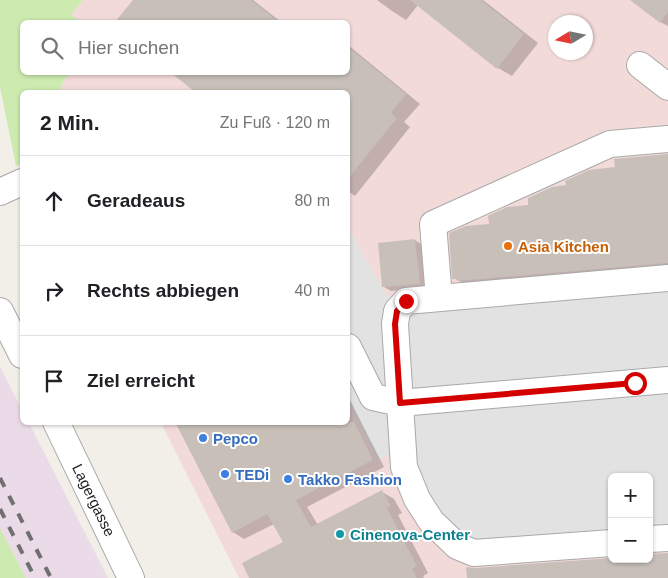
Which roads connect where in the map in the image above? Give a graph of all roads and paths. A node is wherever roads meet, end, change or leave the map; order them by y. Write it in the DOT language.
graph roads {
  1 [pos="640,65"];
  2 [pos="668,87"];
  3 [pos="668,139"];
  4 [pos="20,183"];
  5 [pos="0,192"];
  6 [pos="668,278"];
  7 [pos="439,298"];
  8 [pos="0,311"];
  9 [pos="20,351"];
  10 [pos="350,351"];
  11 [pos="668,380"];
  12 [pos="400,403"];
  13 [pos="57,425"];
  14 [pos="668,538"];
  15 [pos="653,540"];
  16 [pos="608,542"];
  17 [pos="132,578"];
  1 -- 2 [label="street"];
  3 -- 7 [label="street"];
  4 -- 5 [label="street"];
  6 -- 7 [label="street"];
  7 -- 12 [label="street"];
  8 -- 9 [label="street"];
  10 -- 12 [label="street"];
  11 -- 12 [label="street"];
  12 -- 16 [label="street"];
  13 -- 17 [label="street, Lagergasse"];
  14 -- 15 [label="street"];
}
